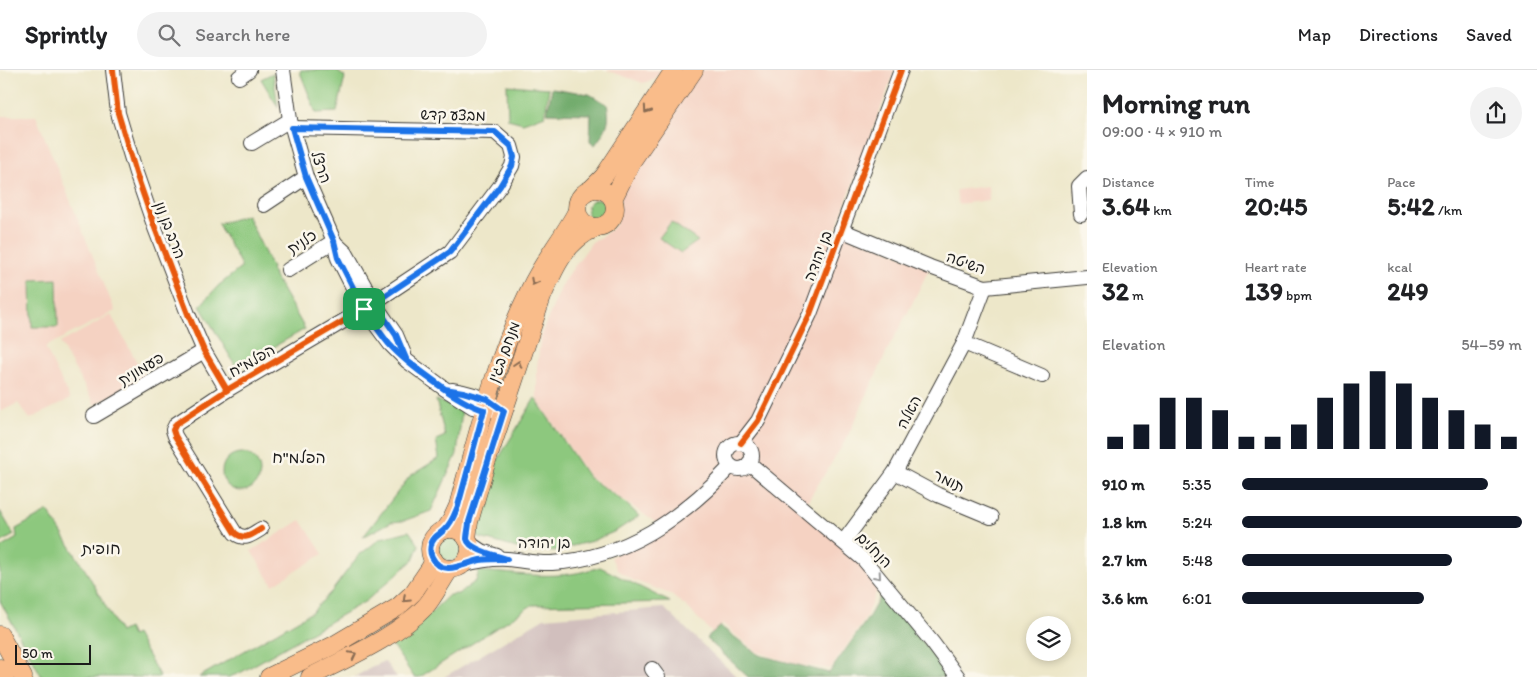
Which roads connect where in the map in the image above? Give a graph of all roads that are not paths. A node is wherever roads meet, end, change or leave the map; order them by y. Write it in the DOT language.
graph roads {
  1 [pos="113,70"];
  2 [pos="283,70"];
  3 [pos="674,70"];
  4 [pos="694,70"];
  5 [pos="901,70"];
  6 [pos="291,124"];
  7 [pos="252,143"];
  8 [pos="306,177"];
  9 [pos="1087,178"];
  10 [pos="590,190"];
  11 [pos="613,199"];
  12 [pos="264,205"];
  13 [pos="577,211"];
  14 [pos="1080,214"];
  15 [pos="596,228"];
  16 [pos="841,230"];
  17 [pos="334,241"];
  18 [pos="288,270"];
  19 [pos="1087,277"];
  20 [pos="986,288"];
  21 [pos="369,306"];
  22 [pos="964,343"];
  23 [pos="204,351"];
  24 [pos="1042,376"];
  25 [pos="227,390"];
  26 [pos="486,404"];
  27 [pos="504,411"];
  28 [pos="94,416"];
  29 [pos="740,443"];
  30 [pos="749,463"];
  31 [pos="731,466"];
  32 [pos="895,472"];
  33 [pos="991,517"];
  34 [pos="261,529"];
  35 [pos="445,530"];
  36 [pos="468,541"];
  37 [pos="844,541"];
  38 [pos="507,559"];
  39 [pos="434,560"];
  40 [pos="456,567"];
  41 [pos="0,636"];
  42 [pos="0,668"];
  43 [pos="5,677"];
  44 [pos="23,677"];
  45 [pos="270,677"];
  46 [pos="310,677"];
  47 [pos="958,677"];
  1 -- 23 [label="street, הרב בן נון"];
  2 -- 6 [label="street, הרצל"];
  3 -- 10 [label="main road, one-way"];
  4 -- 11 [label="main road"];
  5 -- 16 [label="street, בן יהודה"];
  6 -- 7 [label="street"];
  6 -- 8 [label="street, הרצל"];
  6 -- 21 [label="street, מבצע קדש"];
  8 -- 12 [label="street"];
  8 -- 17 [label="street, הרצל"];
  9 -- 14 [label="street"];
  10 -- 11 [label="main road"];
  10 -- 13 [label="main road"];
  11 -- 15 [label="main road"];
  13 -- 15 [label="main road"];
  13 -- 26 [label="main road, מנחם בגין, one-way"];
  27 -- 15 [label="main road, מנחם בגין, one-way"];
  16 -- 20 [label="street, השיטה"];
  16 -- 29 [label="street, בן יהודה"];
  17 -- 18 [label="street, כלנית"];
  17 -- 21 [label="street, הרצל"];
  19 -- 20 [label="street, השיטה"];
  20 -- 22 [label="street, האלה"];
  21 -- 25 [label="street, הפלמ\"ח"];
  21 -- 26 [label="street, הרצל"];
  22 -- 24 [label="street"];
  22 -- 32 [label="street, האלה"];
  23 -- 25 [label="street, הרב בן נון"];
  23 -- 28 [label="street, פעמונית"];
  25 -- 34 [label="street, הפלמ\"ח"];
  26 -- 27 [label="street, הרצל"];
  26 -- 35 [label="main road, מנחם בגין"];
  27 -- 36 [label="main road, מנחם בגין"];
  29 -- 30 [label="street"];
  29 -- 31 [label="street"];
  30 -- 31 [label="street"];
  30 -- 37 [label="street, הנחלים"];
  31 -- 38 [label="street, בן יהודה"];
  32 -- 33 [label="street, תומר"];
  32 -- 37 [label="street, האלה"];
  35 -- 36 [label="main road"];
  35 -- 39 [label="main road"];
  36 -- 38 [label="street, בן יהודה"];
  36 -- 40 [label="main road"];
  37 -- 47 [label="street, הנחלים, one-way"];
  38 -- 40 [label="street, בן יהודה"];
  39 -- 40 [label="main road"];
  39 -- 45 [label="main road, one-way"];
  46 -- 40 [label="main road, one-way"];
  41 -- 44 [label="main road"];
  42 -- 43 [label="main road"];
}
